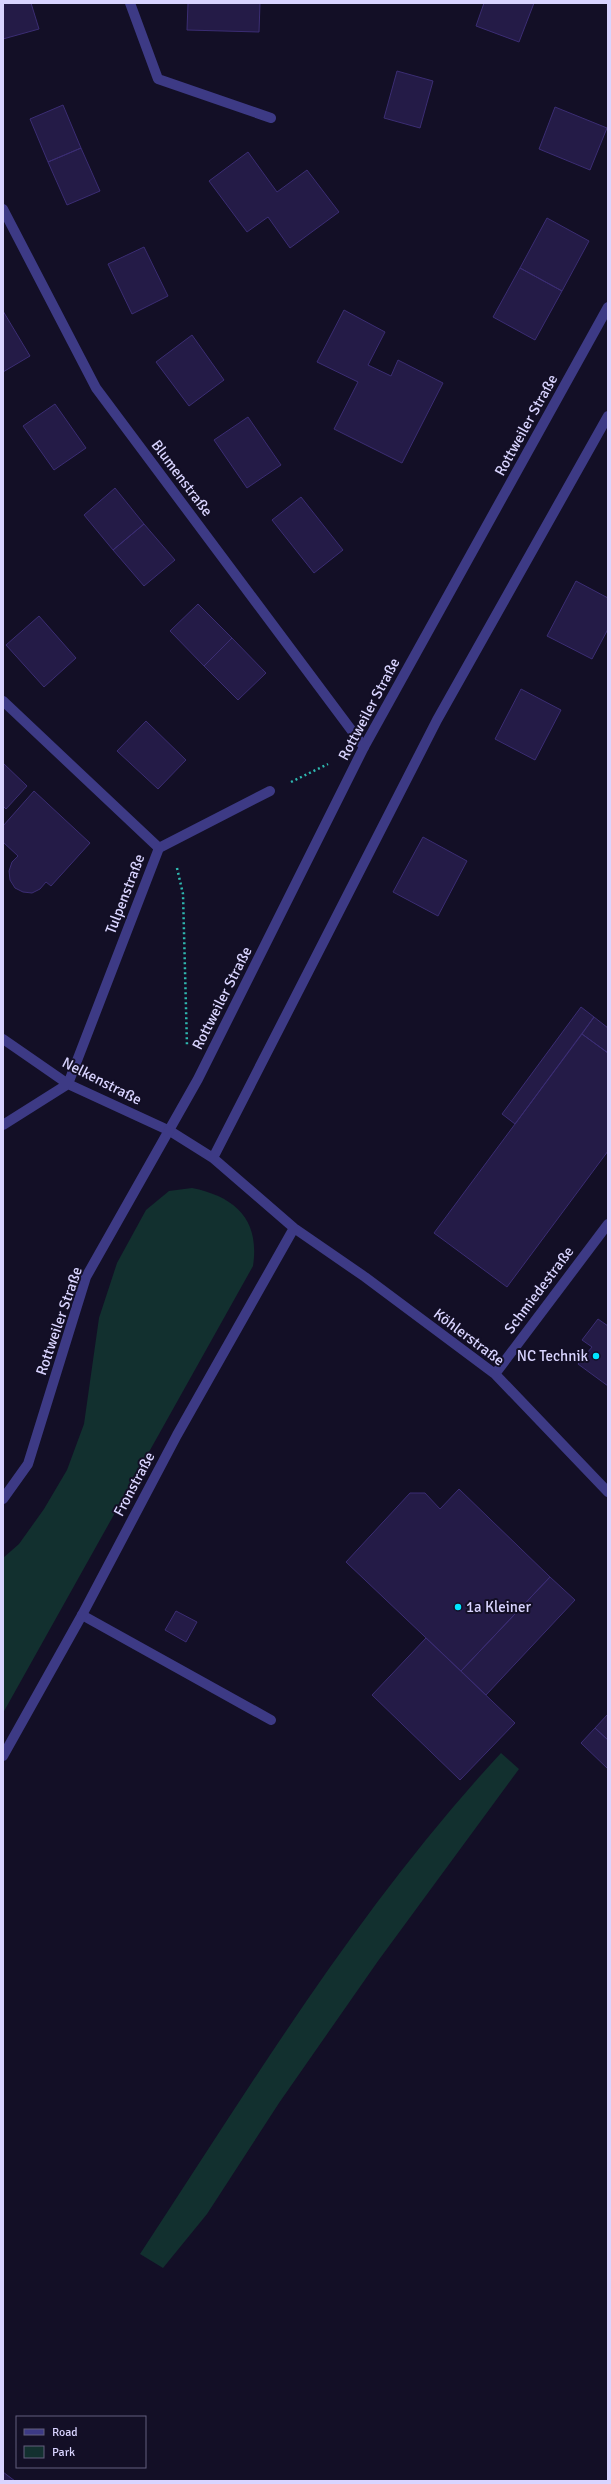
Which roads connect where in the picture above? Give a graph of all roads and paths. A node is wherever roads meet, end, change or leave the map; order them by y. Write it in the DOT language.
graph roads {
  1 [pos="130,3"];
  2 [pos="271,118"];
  3 [pos="3,209"];
  4 [pos="608,307"];
  5 [pos="608,416"];
  6 [pos="3,701"];
  7 [pos="364,747"];
  8 [pos="270,792"];
  9 [pos="159,848"];
  10 [pos="3,1039"];
  11 [pos="187,1050"];
  12 [pos="68,1084"];
  13 [pos="3,1125"];
  14 [pos="170,1131"];
  15 [pos="213,1158"];
  16 [pos="608,1224"];
  17 [pos="294,1228"];
  18 [pos="494,1374"];
  19 [pos="608,1492"];
  20 [pos="3,1499"];
  21 [pos="82,1615"];
  22 [pos="271,1720"];
  23 [pos="3,1756"];
  1 -- 2 [label="street"];
  3 -- 7 [label="street, Blumenstraße"];
  4 -- 7 [label="street, Rottweiler Straße"];
  5 -- 15 [label="street"];
  6 -- 9 [label="street, Tulpenstraße"];
  7 -- 8 [label="path"];
  7 -- 14 [label="street, Rottweiler Straße"];
  8 -- 9 [label="street"];
  9 -- 11 [label="path"];
  9 -- 12 [label="street, Tulpenstraße"];
  10 -- 12 [label="street, Nelkenstraße"];
  12 -- 13 [label="street"];
  12 -- 14 [label="street, Nelkenstraße"];
  14 -- 15 [label="street"];
  14 -- 20 [label="street, Rottweiler Straße"];
  15 -- 17 [label="street"];
  16 -- 18 [label="street, Schmiedestraße"];
  17 -- 18 [label="street, Köhlerstraße"];
  17 -- 21 [label="street, Fronstraße"];
  18 -- 19 [label="street, Köhlerstraße"];
  21 -- 22 [label="street"];
  21 -- 23 [label="street, Fronstraße"];
}
